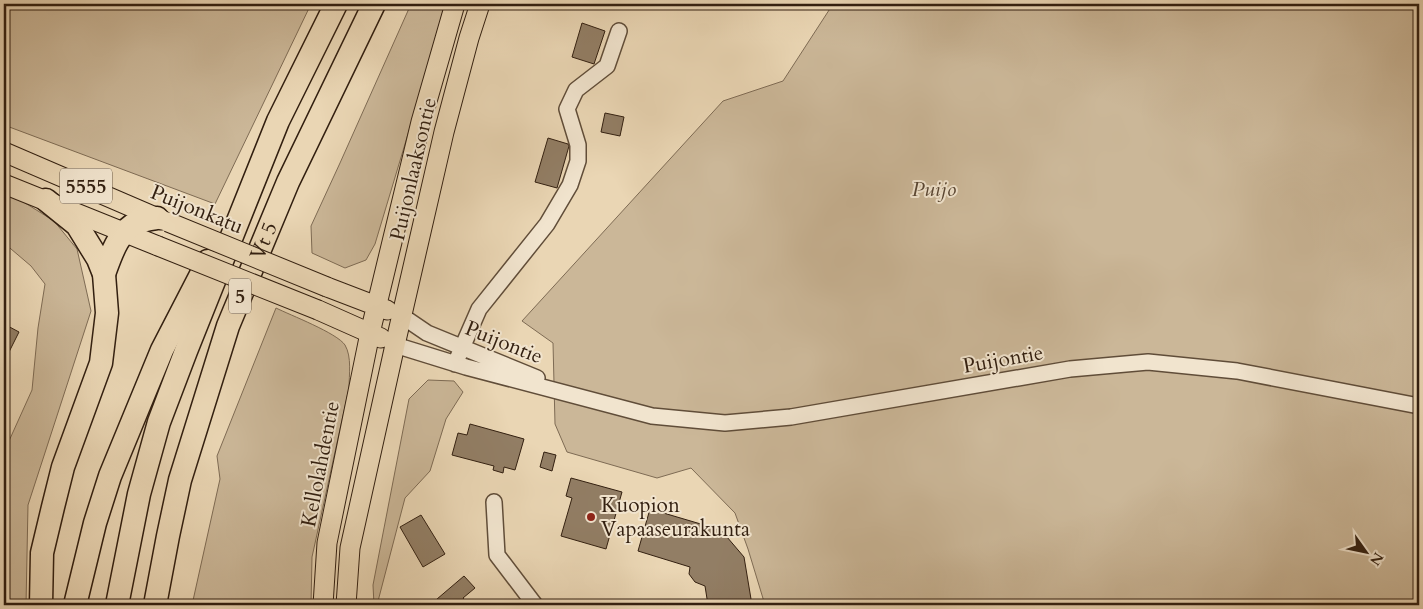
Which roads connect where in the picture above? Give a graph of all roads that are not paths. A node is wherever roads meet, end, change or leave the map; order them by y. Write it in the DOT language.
graph roads {
  1 [pos="336,4"];
  2 [pos="374,4"];
  3 [pos="455,4"];
  4 [pos="480,4"];
  5 [pos="619,31"];
  6 [pos="278,121"];
  7 [pos="4,152"];
  8 [pos="4,184"];
  9 [pos="46,200"];
  10 [pos="163,220"];
  11 [pos="125,232"];
  12 [pos="104,274"];
  13 [pos="376,307"];
  14 [pos="402,316"];
  15 [pos="370,333"];
  16 [pos="395,345"];
  17 [pos="462,347"];
  18 [pos="455,364"];
  19 [pos="594,401"];
  20 [pos="1419,406"];
  21 [pos="494,502"];
  22 [pos="41,605"];
  23 [pos="75,605"];
  24 [pos="117,605"];
  25 [pos="155,605"];
  26 [pos="323,605"];
  27 [pos="346,605"];
  28 [pos="535,605"];
  1 -- 6 [label="highway, Vt 5 / 5"];
  2 -- 25 [label="highway, Vt 5 / 5"];
  3 -- 13 [label="main road, Puijonlaaksontie"];
  4 -- 14 [label="main road, Puijonlaaksontie"];
  5 -- 17 [label="street"];
  6 -- 23 [label="highway"];
  6 -- 24 [label="highway, Vt 5 / 5"];
  7 -- 10 [label="main road, Puijonkatu / 5555"];
  8 -- 9 [label="main road, 5555"];
  9 -- 11 [label="main road, 5555"];
  9 -- 12 [label="highway"];
  10 -- 11 [label="highway"];
  10 -- 13 [label="main road, Puijonkatu / 5555, bridge"];
  11 -- 12 [label="highway"];
  11 -- 15 [label="main road, 5555, bridge"];
  12 -- 22 [label="highway"];
  13 -- 14 [label="main road, Puijonkatu / 5555"];
  13 -- 15 [label="main road, Puijonlaaksontie"];
  14 -- 16 [label="main road, Puijonlaaksontie"];
  14 -- 17 [label="street, Puijontie / 5555"];
  15 -- 16 [label="main road, 5555"];
  15 -- 26 [label="main road, Kellolahdentie"];
  16 -- 18 [label="street, Puijontie / 5555"];
  16 -- 27 [label="main road"];
  17 -- 18 [label="street"];
  17 -- 19 [label="street, Puijontie / 5555"];
  18 -- 19 [label="street, Puijontie / 5555"];
  19 -- 20 [label="street, Puijontie / 5555"];
  21 -- 28 [label="street"];
}
